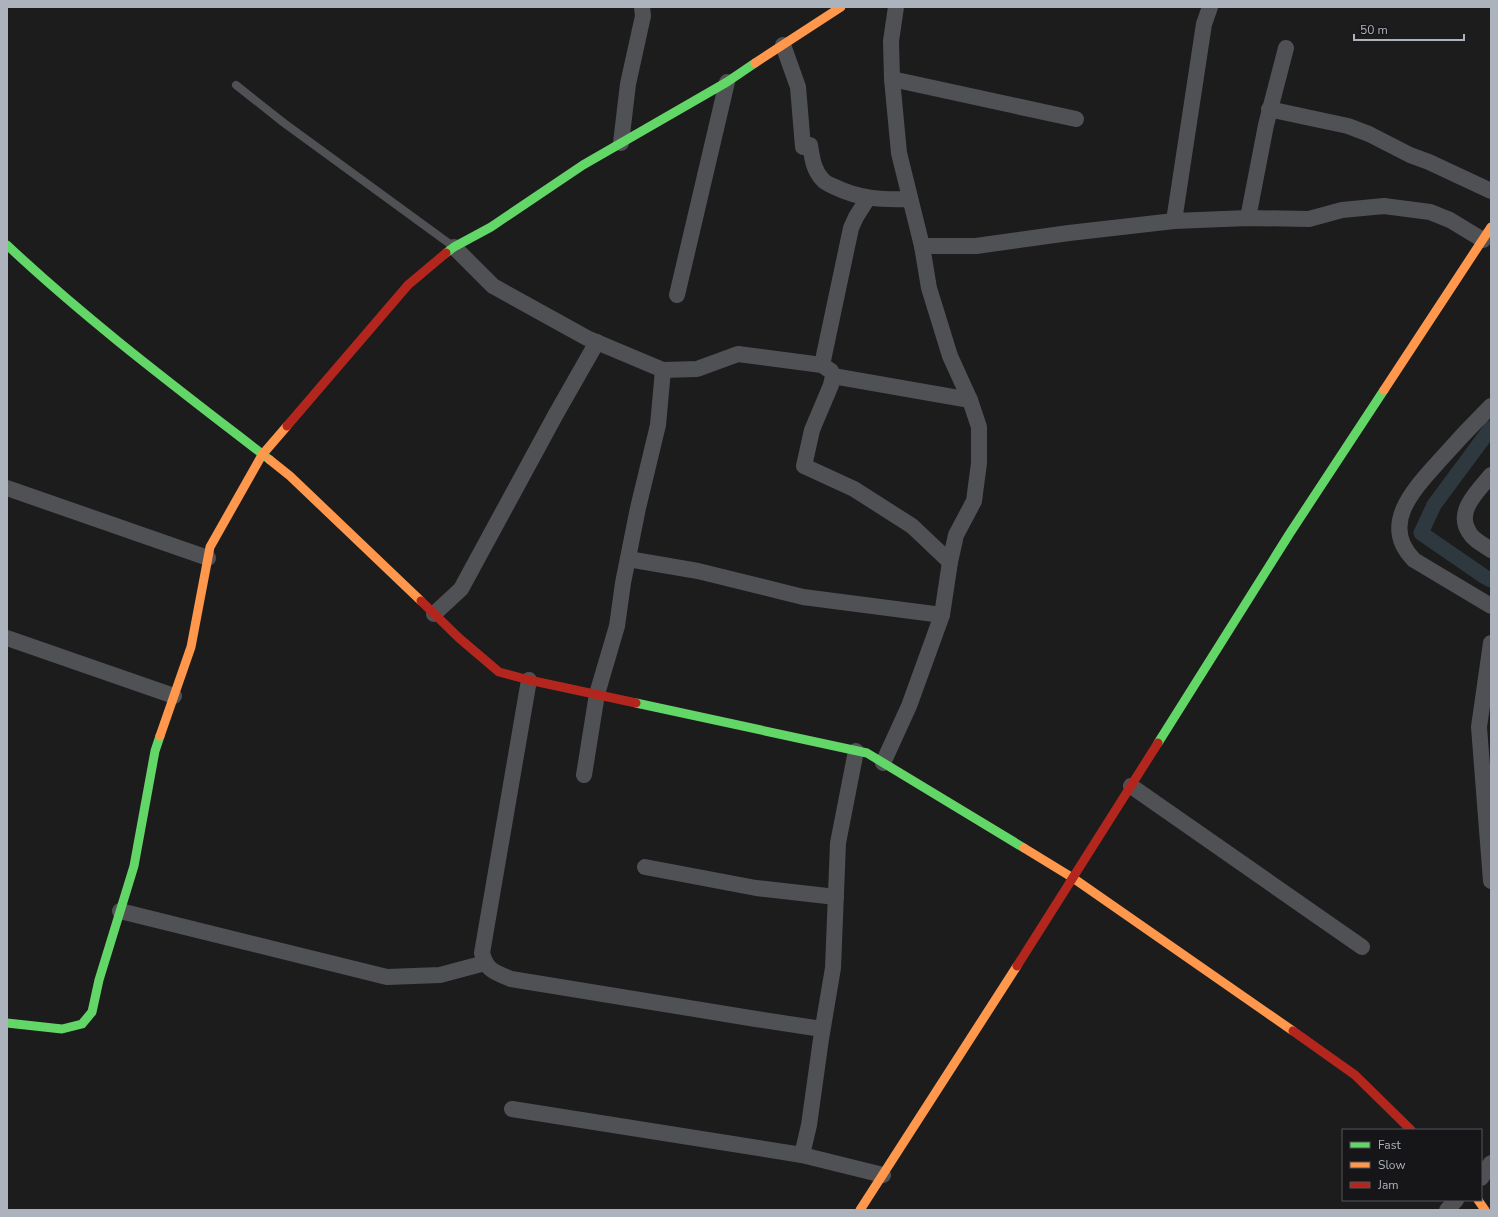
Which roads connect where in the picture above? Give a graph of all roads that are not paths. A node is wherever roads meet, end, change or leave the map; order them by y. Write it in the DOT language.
graph roads {
  1 [pos="642,7"];
  2 [pos="841,7"];
  3 [pos="896,7"];
  4 [pos="1210,7"];
  5 [pos="783,45"];
  6 [pos="1286,48"];
  7 [pos="892,79"];
  8 [pos="727,82"];
  9 [pos="236,85"];
  10 [pos="1270,109"];
  11 [pos="1076,119"];
  12 [pos="621,143"];
  13 [pos="1491,191"];
  14 [pos="868,198"];
  15 [pos="910,199"];
  16 [pos="1248,218"];
  17 [pos="1174,221"];
  18 [pos="1487,233"];
  19 [pos="7,245"];
  20 [pos="922,246"];
  21 [pos="454,247"];
  22 [pos="677,295"];
  23 [pos="598,342"];
  24 [pos="663,370"];
  25 [pos="828,371"];
  26 [pos="970,400"];
  27 [pos="1491,406"];
  28 [pos="262,455"];
  29 [pos="1491,476"];
  30 [pos="7,488"];
  31 [pos="1491,550"];
  32 [pos="208,558"];
  33 [pos="628,559"];
  34 [pos="950,562"];
  35 [pos="1491,606"];
  36 [pos="434,614"];
  37 [pos="942,615"];
  38 [pos="7,638"];
  39 [pos="1491,643"];
  40 [pos="529,680"];
  41 [pos="597,694"];
  42 [pos="174,696"];
  43 [pos="1486,742"];
  44 [pos="856,751"];
  45 [pos="883,763"];
  46 [pos="584,775"];
  47 [pos="1131,786"];
  48 [pos="1489,839"];
  49 [pos="645,867"];
  50 [pos="1073,878"];
  51 [pos="1491,881"];
  52 [pos="836,897"];
  53 [pos="120,911"];
  54 [pos="1362,947"];
  55 [pos="485,963"];
  56 [pos="7,1023"];
  57 [pos="822,1029"];
  58 [pos="512,1109"];
  59 [pos="1410,1129"];
  60 [pos="802,1155"];
  61 [pos="1491,1163"];
  62 [pos="883,1174"];
  63 [pos="1482,1176"];
  64 [pos="1455,1201"];
  65 [pos="1479,1201"];
  66 [pos="860,1210"];
  67 [pos="1447,1210"];
  68 [pos="1484,1210"];
  1 -- 12 [label="street"];
  2 -- 5 [label="street"];
  3 -- 7 [label="street"];
  4 -- 17 [label="street"];
  5 -- 8 [label="street"];
  5 -- 14 [label="street"];
  6 -- 10 [label="street"];
  7 -- 11 [label="street"];
  7 -- 15 [label="street"];
  8 -- 12 [label="street"];
  8 -- 22 [label="street"];
  9 -- 21 [label="lane"];
  10 -- 13 [label="street"];
  10 -- 16 [label="street"];
  12 -- 21 [label="street"];
  14 -- 15 [label="street"];
  14 -- 25 [label="street"];
  15 -- 20 [label="street"];
  16 -- 17 [label="street"];
  16 -- 18 [label="street"];
  17 -- 20 [label="street"];
  18 -- 47 [label="street"];
  19 -- 28 [label="street"];
  20 -- 26 [label="street"];
  21 -- 23 [label="street"];
  21 -- 28 [label="street"];
  23 -- 24 [label="street"];
  23 -- 36 [label="street"];
  24 -- 25 [label="street"];
  24 -- 33 [label="street"];
  25 -- 26 [label="street"];
  25 -- 34 [label="street"];
  26 -- 34 [label="street"];
  27 -- 35 [label="street"];
  28 -- 32 [label="street"];
  28 -- 36 [label="street"];
  29 -- 31 [label="street"];
  30 -- 32 [label="street"];
  32 -- 42 [label="street"];
  33 -- 37 [label="street"];
  33 -- 41 [label="street"];
  34 -- 37 [label="street"];
  36 -- 40 [label="street"];
  37 -- 45 [label="street"];
  38 -- 42 [label="street"];
  39 -- 43 [label="street"];
  40 -- 41 [label="street"];
  40 -- 55 [label="street"];
  41 -- 44 [label="street"];
  41 -- 46 [label="street"];
  42 -- 53 [label="street"];
  43 -- 48 [label="street"];
  44 -- 45 [label="street"];
  44 -- 52 [label="street"];
  45 -- 50 [label="street"];
  47 -- 50 [label="street"];
  47 -- 54 [label="street"];
  48 -- 51 [label="street"];
  49 -- 52 [label="street"];
  50 -- 59 [label="street"];
  50 -- 62 [label="street"];
  52 -- 57 [label="street"];
  53 -- 55 [label="street"];
  53 -- 56 [label="street"];
  55 -- 57 [label="street"];
  57 -- 60 [label="street"];
  58 -- 60 [label="street"];
  60 -- 62 [label="street"];
  61 -- 63 [label="street"];
  62 -- 66 [label="street"];
  64 -- 67 [label="street"];
  65 -- 68 [label="street"];
}
